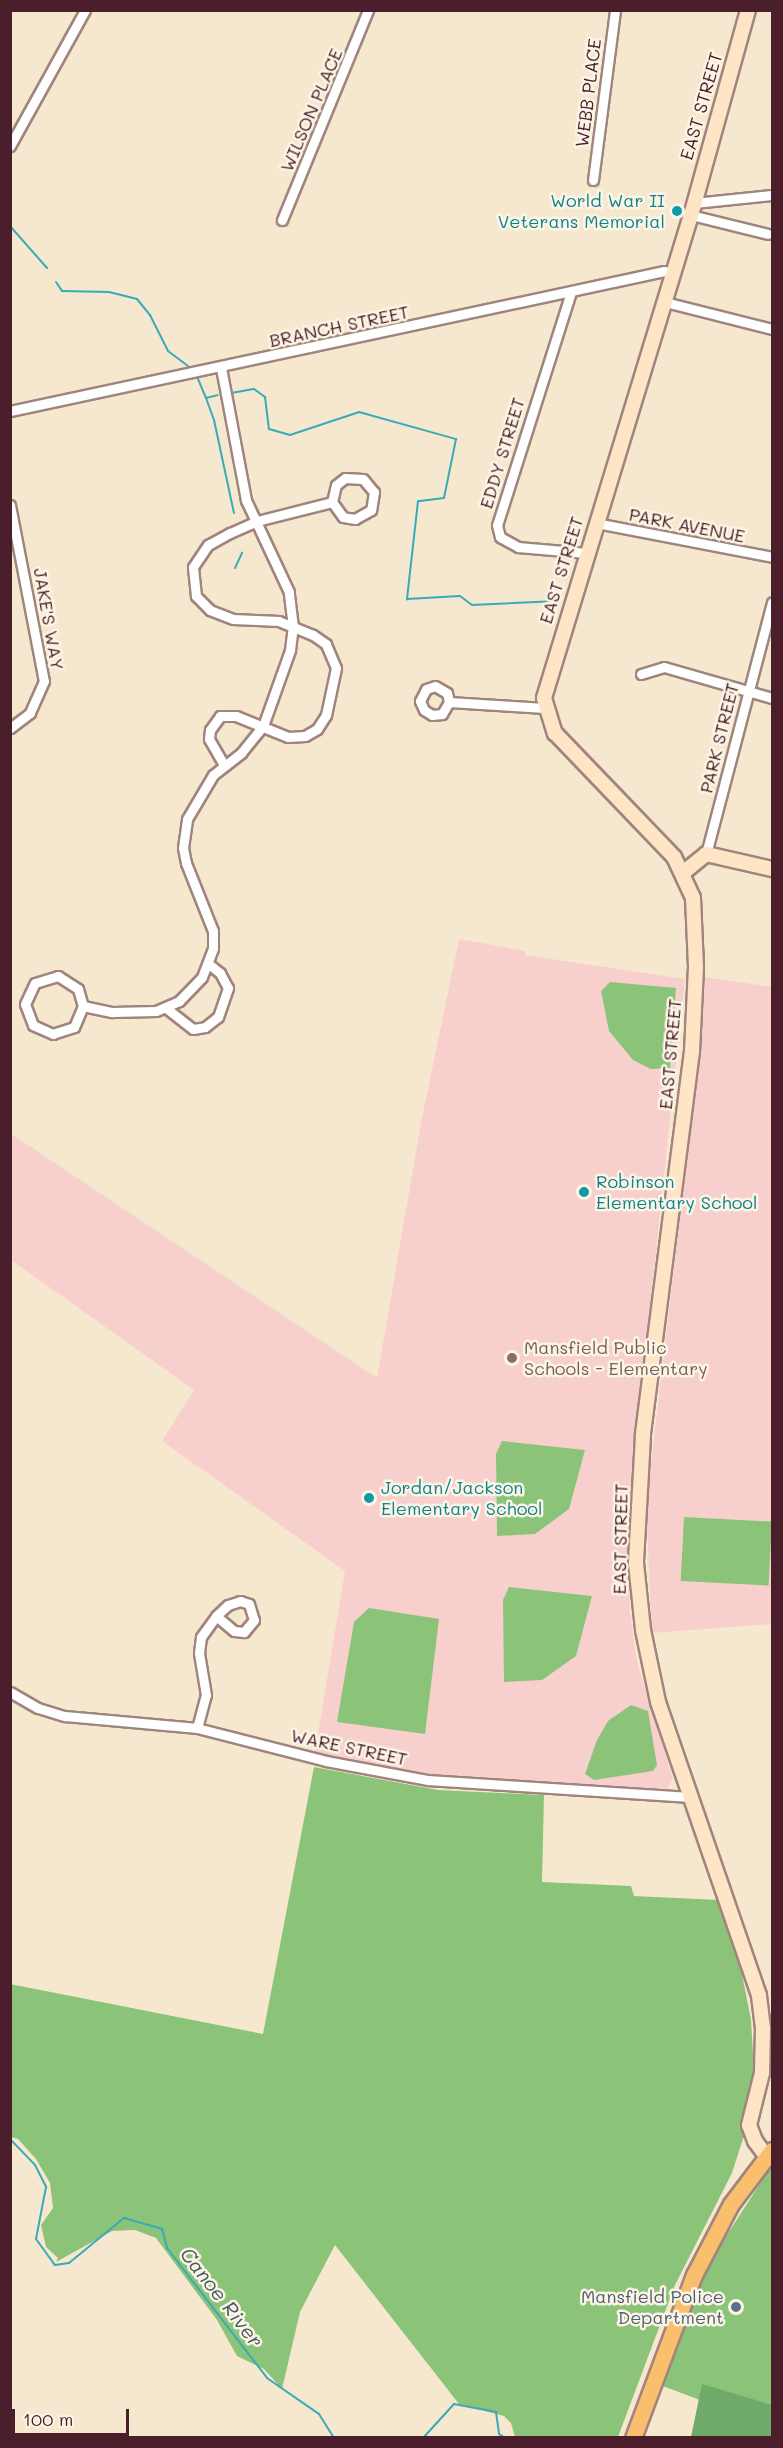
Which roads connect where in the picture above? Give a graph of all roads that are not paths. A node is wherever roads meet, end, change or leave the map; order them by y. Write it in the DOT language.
graph roads {
  1 [pos="84,10"];
  2 [pos="368,10"];
  3 [pos="615,10"];
  4 [pos="748,10"];
  5 [pos="12,139"];
  6 [pos="594,180"];
  7 [pos="772,195"];
  8 [pos="693,209"];
  9 [pos="282,220"];
  10 [pos="768,234"];
  11 [pos="674,273"];
  12 [pos="571,292"];
  13 [pos="665,302"];
  14 [pos="772,329"];
  15 [pos="221,368"];
  16 [pos="10,411"];
  17 [pos="332,502"];
  18 [pos="10,505"];
  19 [pos="257,521"];
  20 [pos="596,523"];
  21 [pos="587,553"];
  22 [pos="772,557"];
  23 [pos="772,603"];
  24 [pos="293,627"];
  25 [pos="641,674"];
  26 [pos="750,690"];
  27 [pos="772,698"];
  28 [pos="449,702"];
  29 [pos="545,708"];
  30 [pos="263,726"];
  31 [pos="10,728"];
  32 [pos="224,765"];
  33 [pos="706,854"];
  34 [pos="772,869"];
  35 [pos="684,872"];
  36 [pos="209,964"];
  37 [pos="83,1006"];
  38 [pos="166,1008"];
  39 [pos="216,1616"];
  40 [pos="10,1692"];
  41 [pos="197,1728"];
  42 [pos="689,1797"];
  43 [pos="770,2153"];
  44 [pos="633,2438"];
  1 -- 5 [label="street"];
  2 -- 9 [label="street, WILSON PLACE"];
  3 -- 6 [label="street, WEBB PLACE"];
  4 -- 8 [label="main road, EAST STREET"];
  7 -- 8 [label="street"];
  8 -- 10 [label="street"];
  8 -- 11 [label="main road, EAST STREET"];
  11 -- 12 [label="street, BRANCH STREET"];
  11 -- 13 [label="main road, EAST STREET"];
  12 -- 15 [label="street, BRANCH STREET"];
  12 -- 21 [label="street, EDDY STREET"];
  13 -- 14 [label="street"];
  13 -- 20 [label="main road, EAST STREET"];
  15 -- 16 [label="street, BRANCH STREET"];
  15 -- 19 [label="street"];
  17 -- 17 [label="street"];
  17 -- 19 [label="street"];
  18 -- 31 [label="street, JAKE'S WAY"];
  19 -- 24 [label="street"];
  19 -- 24 [label="street"];
  20 -- 21 [label="main road, EAST STREET"];
  20 -- 22 [label="street, PARK AVENUE"];
  21 -- 29 [label="main road, EAST STREET"];
  23 -- 26 [label="street, PARK STREET"];
  24 -- 30 [label="street"];
  24 -- 30 [label="street"];
  25 -- 26 [label="street"];
  26 -- 27 [label="street"];
  26 -- 33 [label="street, PARK STREET"];
  28 -- 29 [label="street"];
  29 -- 35 [label="main road, EAST STREET"];
  30 -- 32 [label="street"];
  30 -- 32 [label="street"];
  32 -- 36 [label="street"];
  33 -- 34 [label="main road"];
  33 -- 35 [label="main road"];
  35 -- 42 [label="main road, EAST STREET"];
  36 -- 38 [label="street"];
  36 -- 38 [label="street"];
  37 -- 37 [label="street"];
  37 -- 38 [label="street"];
  39 -- 41 [label="street"];
  40 -- 41 [label="street, WARE STREET"];
  41 -- 42 [label="street, WARE STREET"];
  42 -- 43 [label="main road, EAST STREET"];
  43 -- 44 [label="main road"];
}
